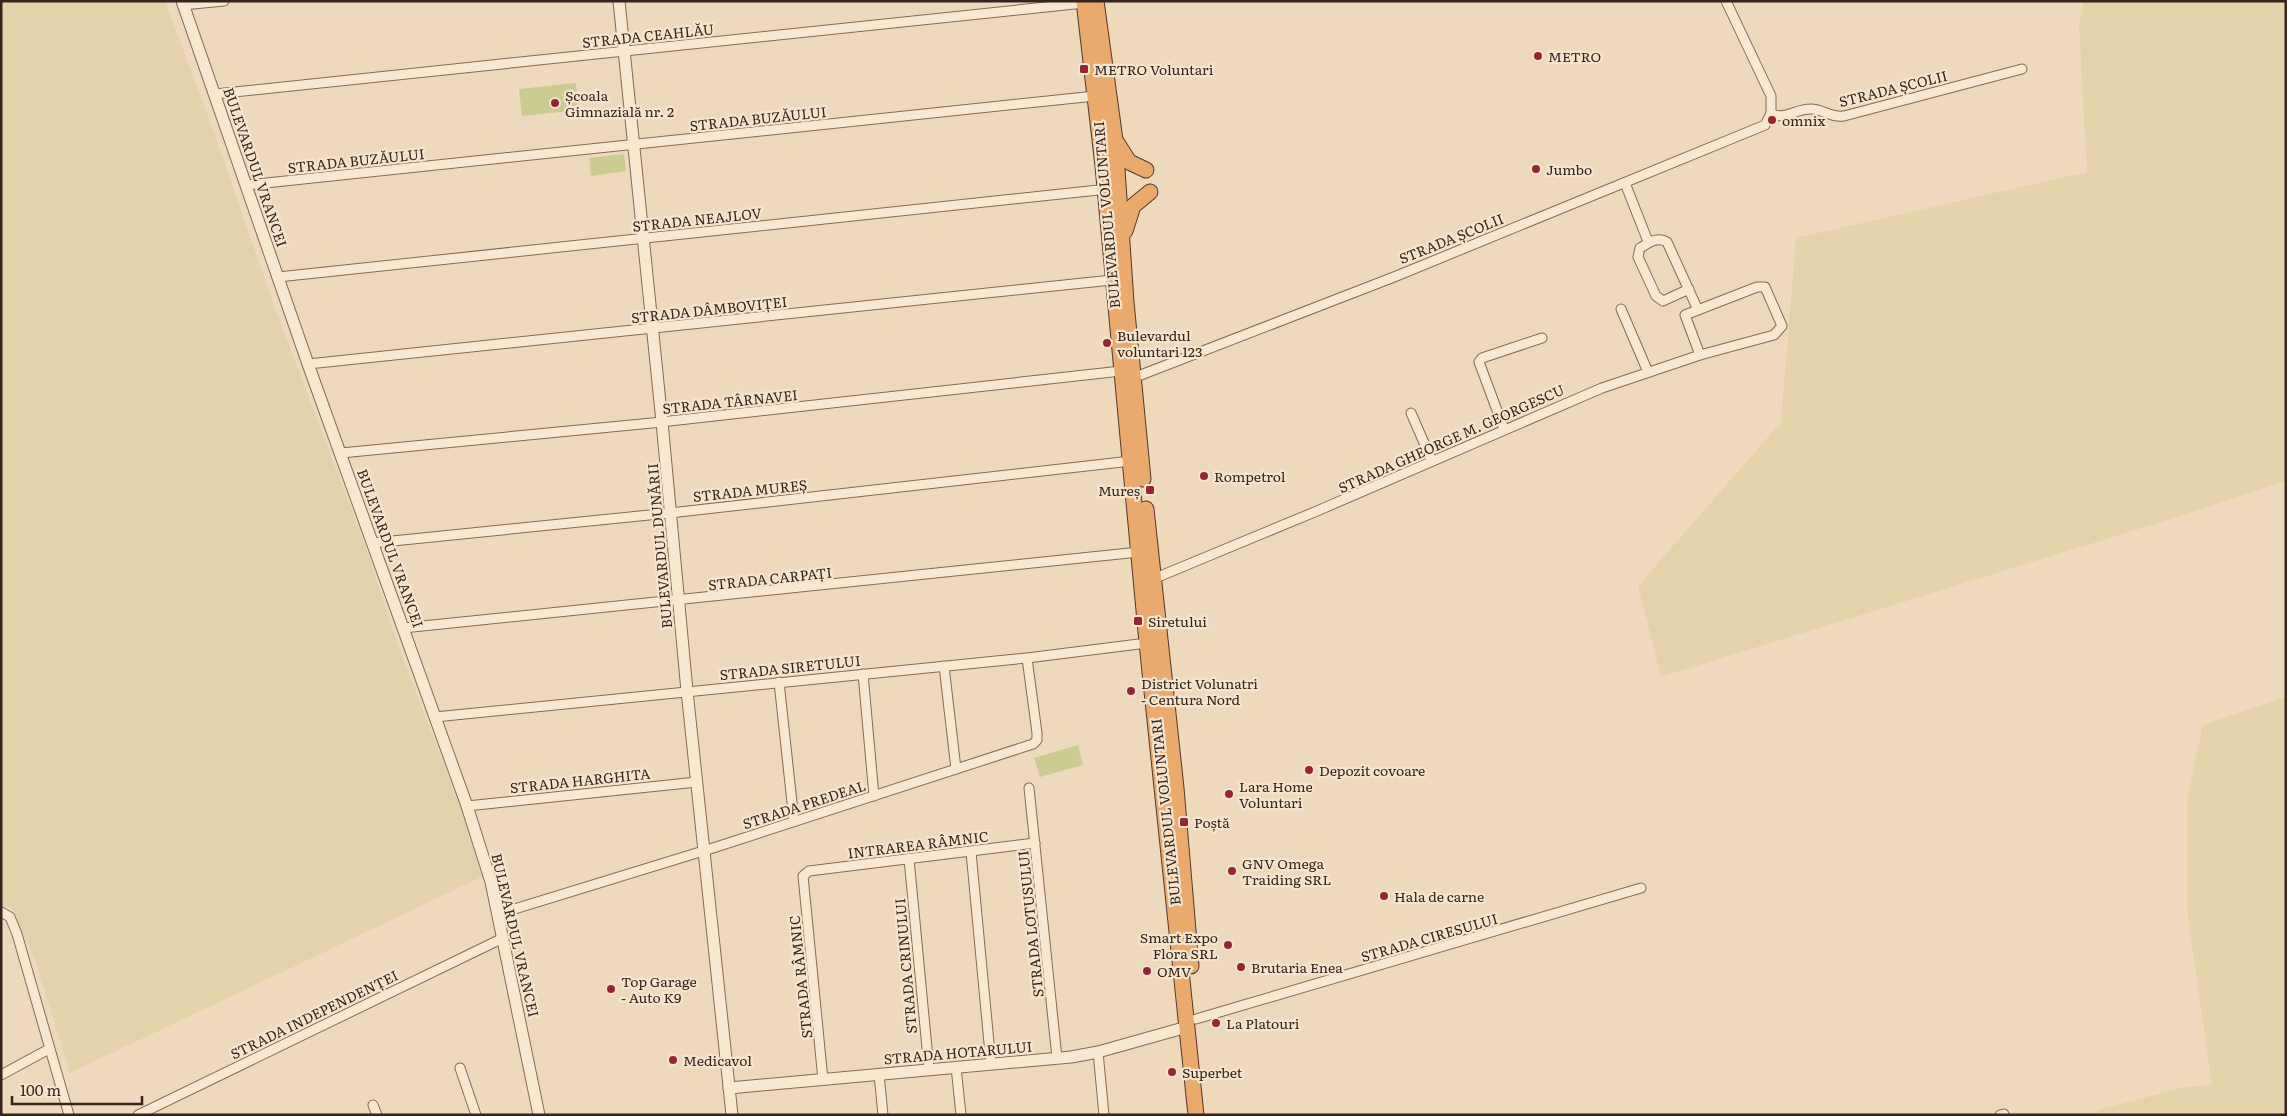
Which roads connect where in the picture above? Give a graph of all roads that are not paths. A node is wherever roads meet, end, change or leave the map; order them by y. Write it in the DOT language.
graph roads {
  1 [pos="224,1"];
  2 [pos="619,1"];
  3 [pos="1726,1"];
  4 [pos="1088,2"];
  5 [pos="182,3"];
  6 [pos="624,51"];
  7 [pos="2022,69"];
  8 [pos="215,94"];
  9 [pos="1095,96"];
  10 [pos="1771,114"];
  11 [pos="1115,140"];
  12 [pos="634,145"];
  13 [pos="1146,170"];
  14 [pos="1625,183"];
  15 [pos="246,185"];
  16 [pos="1112,188"];
  17 [pos="1150,192"];
  18 [pos="644,238"];
  19 [pos="1647,239"];
  20 [pos="1122,242"];
  21 [pos="278,276"];
  22 [pos="1112,280"];
  23 [pos="1689,289"];
  24 [pos="1621,309"];
  25 [pos="1698,310"];
  26 [pos="653,329"];
  27 [pos="1542,338"];
  28 [pos="1700,355"];
  29 [pos="308,364"];
  30 [pos="1648,372"];
  31 [pos="1127,375"];
  32 [pos="1412,413"];
  33 [pos="662,422"];
  34 [pos="1504,429"];
  35 [pos="341,453"];
  36 [pos="1131,461"];
  37 [pos="1432,461"];
  38 [pos="670,513"];
  39 [pos="373,543"];
  40 [pos="1139,552"];
  41 [pos="1153,579"];
  42 [pos="679,601"];
  43 [pos="403,628"];
  44 [pos="1147,643"];
  45 [pos="1028,658"];
  46 [pos="944,666"];
  47 [pos="862,674"];
  48 [pos="780,682"];
  49 [pos="687,691"];
  50 [pos="436,718"];
  51 [pos="956,769"];
  52 [pos="697,782"];
  53 [pos="1029,788"];
  54 [pos="874,796"];
  55 [pos="467,806"];
  56 [pos="794,821"];
  57 [pos="1035,843"];
  58 [pos="705,850"];
  59 [pos="971,852"];
  60 [pos="909,859"];
  61 [pos="805,873"];
  62 [pos="1641,888"];
  63 [pos="1,912"];
  64 [pos="498,914"];
  65 [pos="503,938"];
  66 [pos="1191,1023"];
  67 [pos="49,1049"];
  68 [pos="1098,1052"];
  69 [pos="1057,1058"];
  70 [pos="991,1064"];
  71 [pos="956,1067"];
  72 [pos="460,1068"];
  73 [pos="929,1069"];
  74 [pos="878,1074"];
  75 [pos="1,1075"];
  76 [pos="823,1080"];
  77 [pos="730,1088"];
  78 [pos="373,1104"];
  79 [pos="69,1115"];
  80 [pos="138,1115"];
  81 [pos="377,1115"];
  82 [pos="476,1115"];
  83 [pos="539,1115"];
  84 [pos="732,1115"];
  85 [pos="883,1115"];
  86 [pos="962,1115"];
  87 [pos="1104,1115"];
  88 [pos="1196,1115"];
  89 [pos="1205,1115"];
  1 -- 5 [label="street"];
  2 -- 6 [label="street, BULEVARDUL DUNĂRII"];
  3 -- 10 [label="street"];
  4 -- 6 [label="street, STRADA CEAHLĂU"];
  4 -- 9 [label="highway, BULEVARDUL VOLUNTARI"];
  4 -- 11 [label="highway, BULEVARDUL VOLUNTARI"];
  5 -- 8 [label="street, BULEVARDUL VRANCEI"];
  6 -- 8 [label="street, STRADA CEAHLĂU"];
  6 -- 12 [label="street, BULEVARDUL DUNĂRII"];
  7 -- 10 [label="street, STRADA ȘCOLII"];
  8 -- 15 [label="street, BULEVARDUL VRANCEI"];
  9 -- 12 [label="street, STRADA BUZĂULUI"];
  9 -- 16 [label="highway, BULEVARDUL VOLUNTARI"];
  10 -- 14 [label="street, STRADA ȘCOLII"];
  11 -- 13 [label="highway"];
  11 -- 16 [label="highway, BULEVARDUL VOLUNTARI"];
  12 -- 15 [label="street, STRADA BUZĂULUI"];
  12 -- 18 [label="street, BULEVARDUL DUNĂRII"];
  14 -- 19 [label="street"];
  14 -- 31 [label="street, STRADA ȘCOLII"];
  15 -- 21 [label="street, BULEVARDUL VRANCEI"];
  16 -- 18 [label="street, STRADA NEAJLOV"];
  16 -- 20 [label="highway, BULEVARDUL VOLUNTARI"];
  16 -- 22 [label="highway, BULEVARDUL VOLUNTARI"];
  17 -- 20 [label="highway"];
  18 -- 21 [label="street, STRADA NEAJLOV"];
  18 -- 26 [label="street, BULEVARDUL DUNĂRII"];
  20 -- 31 [label="highway, BULEVARDUL VOLUNTARI"];
  21 -- 29 [label="street, BULEVARDUL VRANCEI"];
  22 -- 26 [label="street, STRADA DÂMBOVIȚEI"];
  22 -- 31 [label="highway, BULEVARDUL VOLUNTARI"];
  23 -- 23 [label="street"];
  23 -- 25 [label="street"];
  24 -- 30 [label="street"];
  25 -- 28 [label="street"];
  25 -- 28 [label="street, STRADA GHEORGE M. GEORGESCU"];
  26 -- 29 [label="street, STRADA DÂMBOVIȚEI"];
  26 -- 33 [label="street, BULEVARDUL DUNĂRII"];
  27 -- 34 [label="street"];
  28 -- 30 [label="street, STRADA GHEORGE M. GEORGESCU"];
  29 -- 35 [label="street, BULEVARDUL VRANCEI"];
  30 -- 34 [label="street, STRADA GHEORGE M. GEORGESCU"];
  31 -- 33 [label="street, STRADA TÂRNAVEI"];
  31 -- 36 [label="highway, BULEVARDUL VOLUNTARI"];
  31 -- 41 [label="highway, BULEVARDUL VOLUNTARI"];
  32 -- 37 [label="street"];
  33 -- 35 [label="street, STRADA TÂRNAVEI"];
  33 -- 38 [label="street, BULEVARDUL DUNĂRII"];
  34 -- 37 [label="street, STRADA GHEORGE M. GEORGESCU"];
  35 -- 39 [label="street, BULEVARDUL VRANCEI"];
  36 -- 38 [label="street, STRADA MUREȘ"];
  36 -- 40 [label="highway, BULEVARDUL VOLUNTARI"];
  37 -- 41 [label="street, STRADA GHEORGE M. GEORGESCU"];
  38 -- 39 [label="street, STRADA MUREȘ"];
  38 -- 42 [label="street, BULEVARDUL DUNĂRII"];
  39 -- 43 [label="street, BULEVARDUL VRANCEI"];
  40 -- 42 [label="street, STRADA CARPAȚI"];
  40 -- 44 [label="highway, BULEVARDUL VOLUNTARI"];
  41 -- 66 [label="highway, BULEVARDUL VOLUNTARI"];
  42 -- 43 [label="street, STRADA CARPAȚI"];
  42 -- 49 [label="street, BULEVARDUL DUNĂRII"];
  43 -- 50 [label="street, BULEVARDUL VRANCEI"];
  44 -- 45 [label="street, STRADA SIRETULUI"];
  44 -- 66 [label="highway, BULEVARDUL VOLUNTARI"];
  45 -- 46 [label="street, STRADA SIRETULUI"];
  45 -- 51 [label="street, STRADA PREDEAL"];
  46 -- 47 [label="street, STRADA SIRETULUI"];
  46 -- 51 [label="street"];
  47 -- 48 [label="street, STRADA SIRETULUI"];
  47 -- 54 [label="street"];
  48 -- 49 [label="street, STRADA SIRETULUI"];
  48 -- 56 [label="street"];
  49 -- 50 [label="street, STRADA SIRETULUI"];
  49 -- 52 [label="street, BULEVARDUL DUNĂRII"];
  50 -- 55 [label="street, BULEVARDUL VRANCEI"];
  51 -- 54 [label="street, STRADA PREDEAL"];
  52 -- 55 [label="street, STRADA HARGHITA"];
  52 -- 58 [label="street, BULEVARDUL DUNĂRII"];
  53 -- 57 [label="street, STRADA LOTUSULUI"];
  54 -- 56 [label="street, STRADA PREDEAL"];
  55 -- 64 [label="street, BULEVARDUL VRANCEI"];
  56 -- 58 [label="street, STRADA PREDEAL"];
  57 -- 59 [label="street, INTRAREA RÂMNIC"];
  57 -- 69 [label="street, STRADA LOTUSULUI"];
  58 -- 64 [label="street, STRADA PREDEAL"];
  58 -- 77 [label="street, BULEVARDUL DUNĂRII"];
  59 -- 60 [label="street, INTRAREA RÂMNIC"];
  59 -- 70 [label="street"];
  60 -- 61 [label="street, INTRAREA RÂMNIC"];
  60 -- 73 [label="street, STRADA CRINULUI"];
  61 -- 76 [label="street, STRADA RÂMNIC"];
  62 -- 66 [label="street, STRADA CIRESULUI"];
  63 -- 67 [label="street"];
  64 -- 65 [label="street, BULEVARDUL VRANCEI"];
  65 -- 80 [label="street, STRADA INDEPENDENȚEI"];
  65 -- 83 [label="street, BULEVARDUL VRANCEI"];
  66 -- 68 [label="street, STRADA HOTARULUI"];
  66 -- 88 [label="highway, BULEVARDUL VOLUNTARI"];
  66 -- 89 [label="highway, BULEVARDUL VOLUNTARI"];
  67 -- 75 [label="street"];
  67 -- 79 [label="street"];
  68 -- 69 [label="street, STRADA HOTARULUI"];
  68 -- 87 [label="street"];
  69 -- 70 [label="street, STRADA HOTARULUI"];
  70 -- 71 [label="street, STRADA HOTARULUI"];
  71 -- 73 [label="street, STRADA HOTARULUI"];
  71 -- 86 [label="street"];
  72 -- 82 [label="street"];
  73 -- 74 [label="street, STRADA HOTARULUI"];
  74 -- 76 [label="street, STRADA HOTARULUI"];
  74 -- 85 [label="street"];
  76 -- 77 [label="street, STRADA HOTARULUI"];
  77 -- 84 [label="street, BULEVARDUL DUNĂRII"];
  78 -- 81 [label="street"];
}
